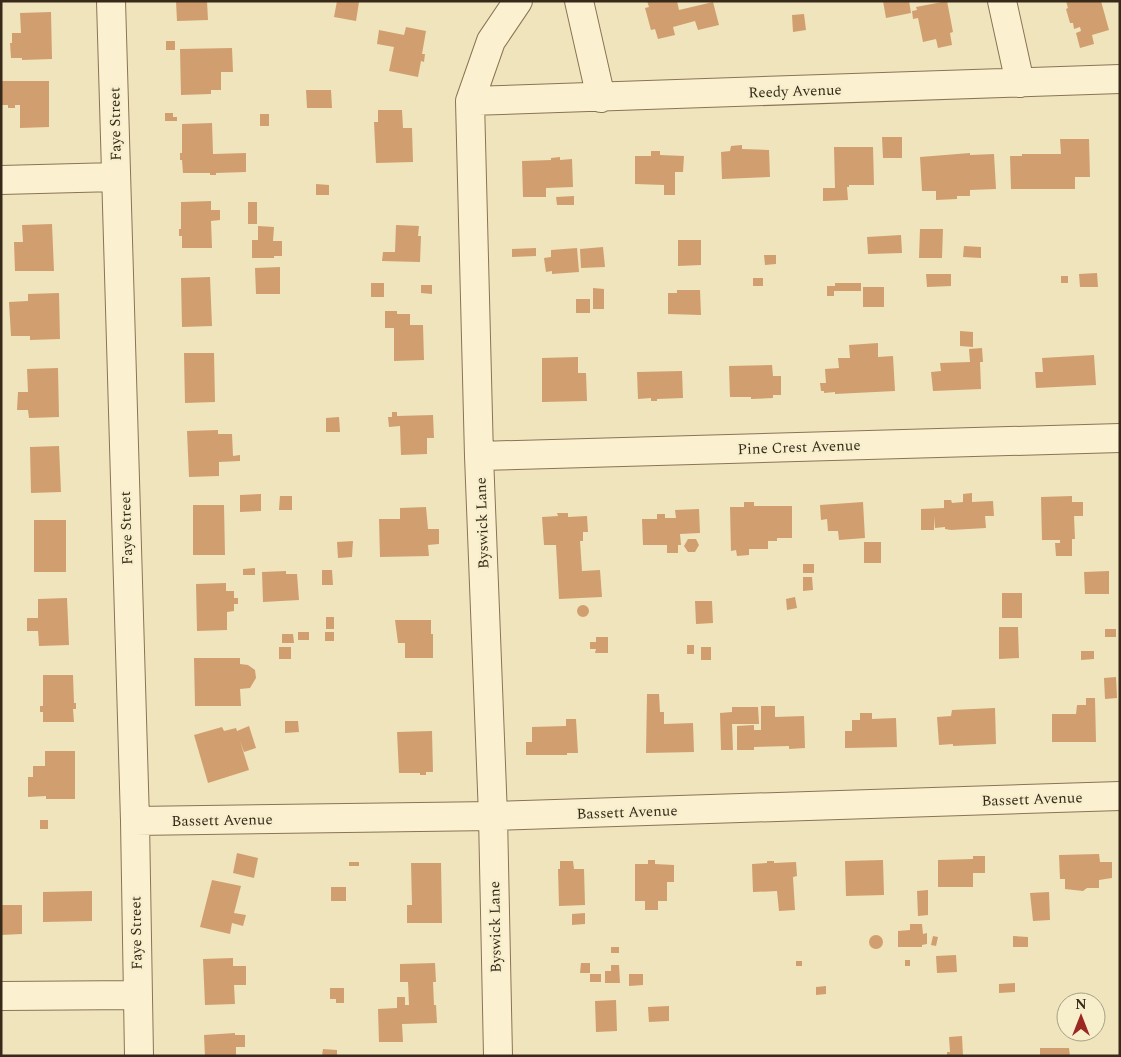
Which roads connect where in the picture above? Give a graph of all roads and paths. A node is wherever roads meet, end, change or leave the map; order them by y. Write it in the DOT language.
graph roads {
  1 [pos="111,1"];
  2 [pos="518,1"];
  3 [pos="579,1"];
  4 [pos="1002,1"];
  5 [pos="1120,79"];
  6 [pos="1020,83"];
  7 [pos="601,98"];
  8 [pos="470,101"];
  9 [pos="116,178"];
  10 [pos="1,180"];
  11 [pos="1120,438"];
  12 [pos="479,456"];
  13 [pos="1120,796"];
  14 [pos="493,816"];
  15 [pos="135,821"];
  16 [pos="137,995"];
  17 [pos="1,996"];
  18 [pos="139,1056"];
  19 [pos="498,1056"];
  1 -- 9 [label="street, Faye Street"];
  2 -- 8 [label="street, Byswick Lane"];
  3 -- 7 [label="street"];
  4 -- 6 [label="street"];
  5 -- 6 [label="street, Reedy Avenue"];
  6 -- 7 [label="street, Reedy Avenue"];
  7 -- 8 [label="street, Reedy Avenue"];
  8 -- 12 [label="street, Byswick Lane"];
  9 -- 10 [label="street"];
  9 -- 15 [label="street, Faye Street"];
  11 -- 12 [label="street, Pine Crest Avenue"];
  12 -- 14 [label="street, Byswick Lane"];
  13 -- 14 [label="street, Bassett Avenue"];
  14 -- 15 [label="street, Bassett Avenue"];
  14 -- 19 [label="street, Byswick Lane"];
  15 -- 16 [label="street, Faye Street"];
  16 -- 17 [label="street"];
  16 -- 18 [label="street, Faye Street"];
}
